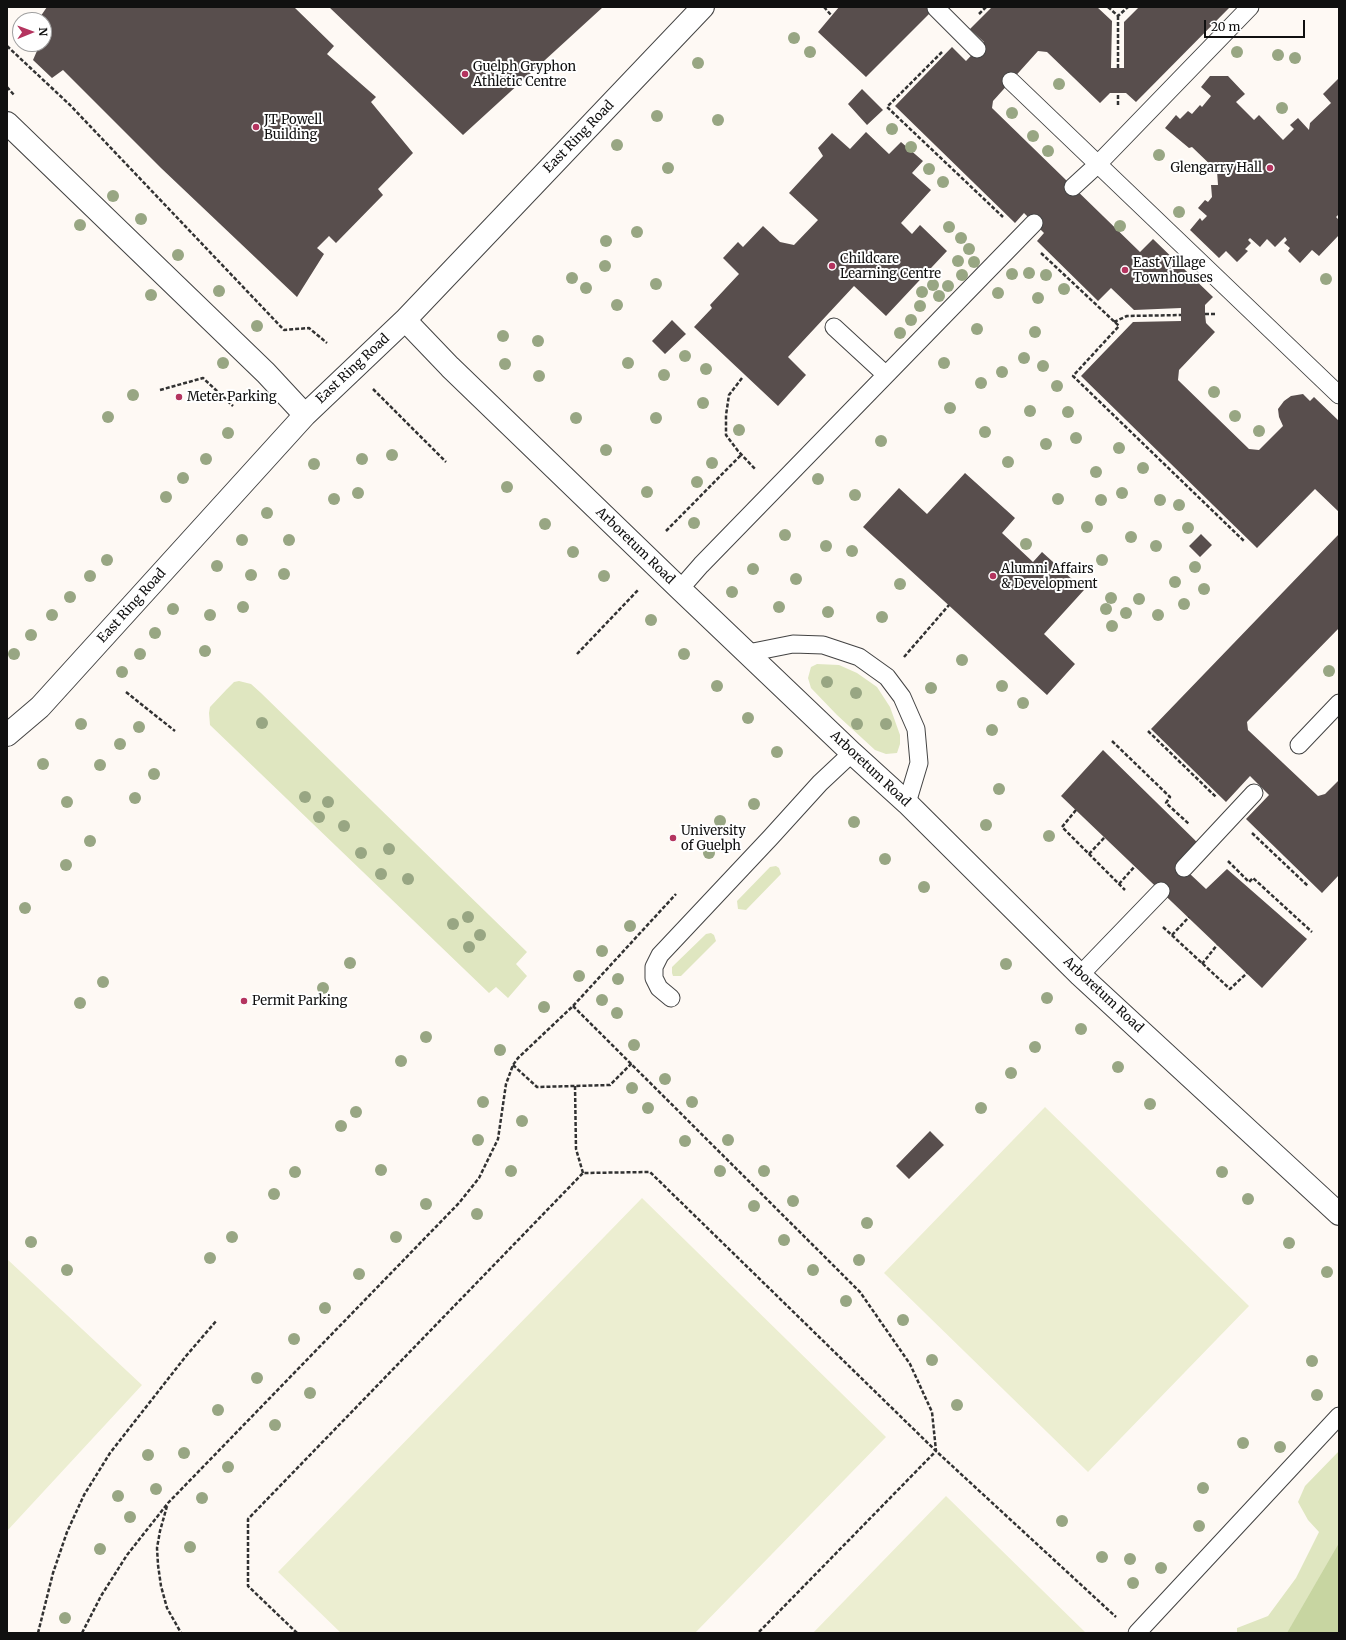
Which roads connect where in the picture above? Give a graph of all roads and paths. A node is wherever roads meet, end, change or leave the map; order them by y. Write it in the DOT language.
graph roads {
  1 [pos="703,7"];
  2 [pos="824,7"];
  3 [pos="986,7"];
  4 [pos="1108,7"];
  5 [pos="1128,7"];
  6 [pos="1250,7"];
  7 [pos="936,8"];
  8 [pos="832,15"];
  9 [pos="1118,16"];
  10 [pos="962,33"];
  11 [pos="7,46"];
  12 [pos="977,49"];
  13 [pos="1118,68"];
  14 [pos="1011,81"];
  15 [pos="7,122"];
  16 [pos="1097,165"];
  17 [pos="1073,186"];
  18 [pos="1034,223"];
  19 [pos="1022,235"];
  20 [pos="1181,315"];
  21 [pos="405,320"];
  22 [pos="1114,322"];
  23 [pos="834,327"];
  24 [pos="327,343"];
  25 [pos="885,374"];
  26 [pos="742,378"];
  27 [pos="160,390"];
  28 [pos="373,390"];
  29 [pos="1339,395"];
  30 [pos="233,406"];
  31 [pos="305,415"];
  32 [pos="741,455"];
  33 [pos="446,462"];
  34 [pos="774,490"];
  35 [pos="666,531"];
  36 [pos="1245,542"];
  37 [pos="643,585"];
  38 [pos="680,589"];
  39 [pos="949,605"];
  40 [pos="748,653"];
  41 [pos="577,654"];
  42 [pos="887,677"];
  43 [pos="126,692"];
  44 [pos="1339,703"];
  45 [pos="175,730"];
  46 [pos="7,735"];
  47 [pos="1299,746"];
  48 [pos="852,753"];
  49 [pos="1254,793"];
  50 [pos="907,803"];
  51 [pos="1105,837"];
  52 [pos="1089,854"];
  53 [pos="1135,866"];
  54 [pos="1184,868"];
  55 [pos="1119,884"];
  56 [pos="1162,891"];
  57 [pos="676,894"];
  58 [pos="1189,917"];
  59 [pos="1172,935"];
  60 [pos="1217,945"];
  61 [pos="1202,964"];
  62 [pos="1080,975"];
  63 [pos="671,998"];
  64 [pos="573,1006"];
  65 [pos="632,1063"];
  66 [pos="513,1065"];
  67 [pos="575,1086"];
  68 [pos="583,1173"];
  69 [pos="1339,1214"];
  70 [pos="217,1320"];
  71 [pos="1339,1416"];
  72 [pos="936,1451"];
  73 [pos="168,1503"];
  74 [pos="1118,1619"];
  75 [pos="38,1633"];
  76 [pos="82,1633"];
  77 [pos="181,1633"];
  78 [pos="297,1633"];
  79 [pos="758,1633"];
  80 [pos="1137,1633"];
  1 -- 21 [label="street, East Ring Road"];
  2 -- 8 [label="path"];
  3 -- 10 [label="path"];
  4 -- 9 [label="path"];
  5 -- 9 [label="path"];
  6 -- 16 [label="lane"];
  7 -- 10 [label="lane"];
  9 -- 13 [label="path"];
  10 -- 12 [label="lane"];
  10 -- 19 [label="path"];
  11 -- 24 [label="path"];
  14 -- 16 [label="lane"];
  15 -- 31 [label="street"];
  16 -- 17 [label="lane"];
  16 -- 29 [label="lane"];
  18 -- 19 [label="lane"];
  19 -- 22 [label="path"];
  19 -- 25 [label="lane"];
  20 -- 22 [label="path"];
  21 -- 31 [label="street, East Ring Road"];
  21 -- 38 [label="street, Arboretum Road"];
  22 -- 36 [label="path"];
  23 -- 25 [label="lane"];
  25 -- 34 [label="lane"];
  26 -- 32 [label="path"];
  27 -- 30 [label="path"];
  28 -- 33 [label="path"];
  31 -- 46 [label="street, East Ring Road"];
  32 -- 34 [label="path"];
  32 -- 35 [label="path"];
  34 -- 38 [label="lane"];
  37 -- 41 [label="path"];
  38 -- 40 [label="street, Arboretum Road"];
  39 -- 42 [label="path"];
  40 -- 42 [label="lane"];
  40 -- 48 [label="street, Arboretum Road"];
  42 -- 50 [label="lane"];
  43 -- 45 [label="path"];
  44 -- 47 [label="lane"];
  48 -- 50 [label="street, Arboretum Road"];
  48 -- 63 [label="lane"];
  49 -- 54 [label="lane"];
  50 -- 62 [label="street, Arboretum Road"];
  51 -- 52 [label="path"];
  53 -- 55 [label="path"];
  56 -- 62 [label="lane"];
  57 -- 64 [label="path"];
  58 -- 59 [label="path"];
  60 -- 61 [label="path"];
  62 -- 69 [label="street, Arboretum Road"];
  64 -- 65 [label="path"];
  64 -- 66 [label="path"];
  65 -- 67 [label="path"];
  65 -- 72 [label="path"];
  66 -- 67 [label="path"];
  66 -- 73 [label="path"];
  67 -- 68 [label="path"];
  68 -- 72 [label="path"];
  68 -- 78 [label="path"];
  70 -- 75 [label="path"];
  71 -- 80 [label="lane"];
  72 -- 74 [label="path"];
  72 -- 79 [label="path"];
  73 -- 76 [label="path"];
  73 -- 77 [label="path"];
}
